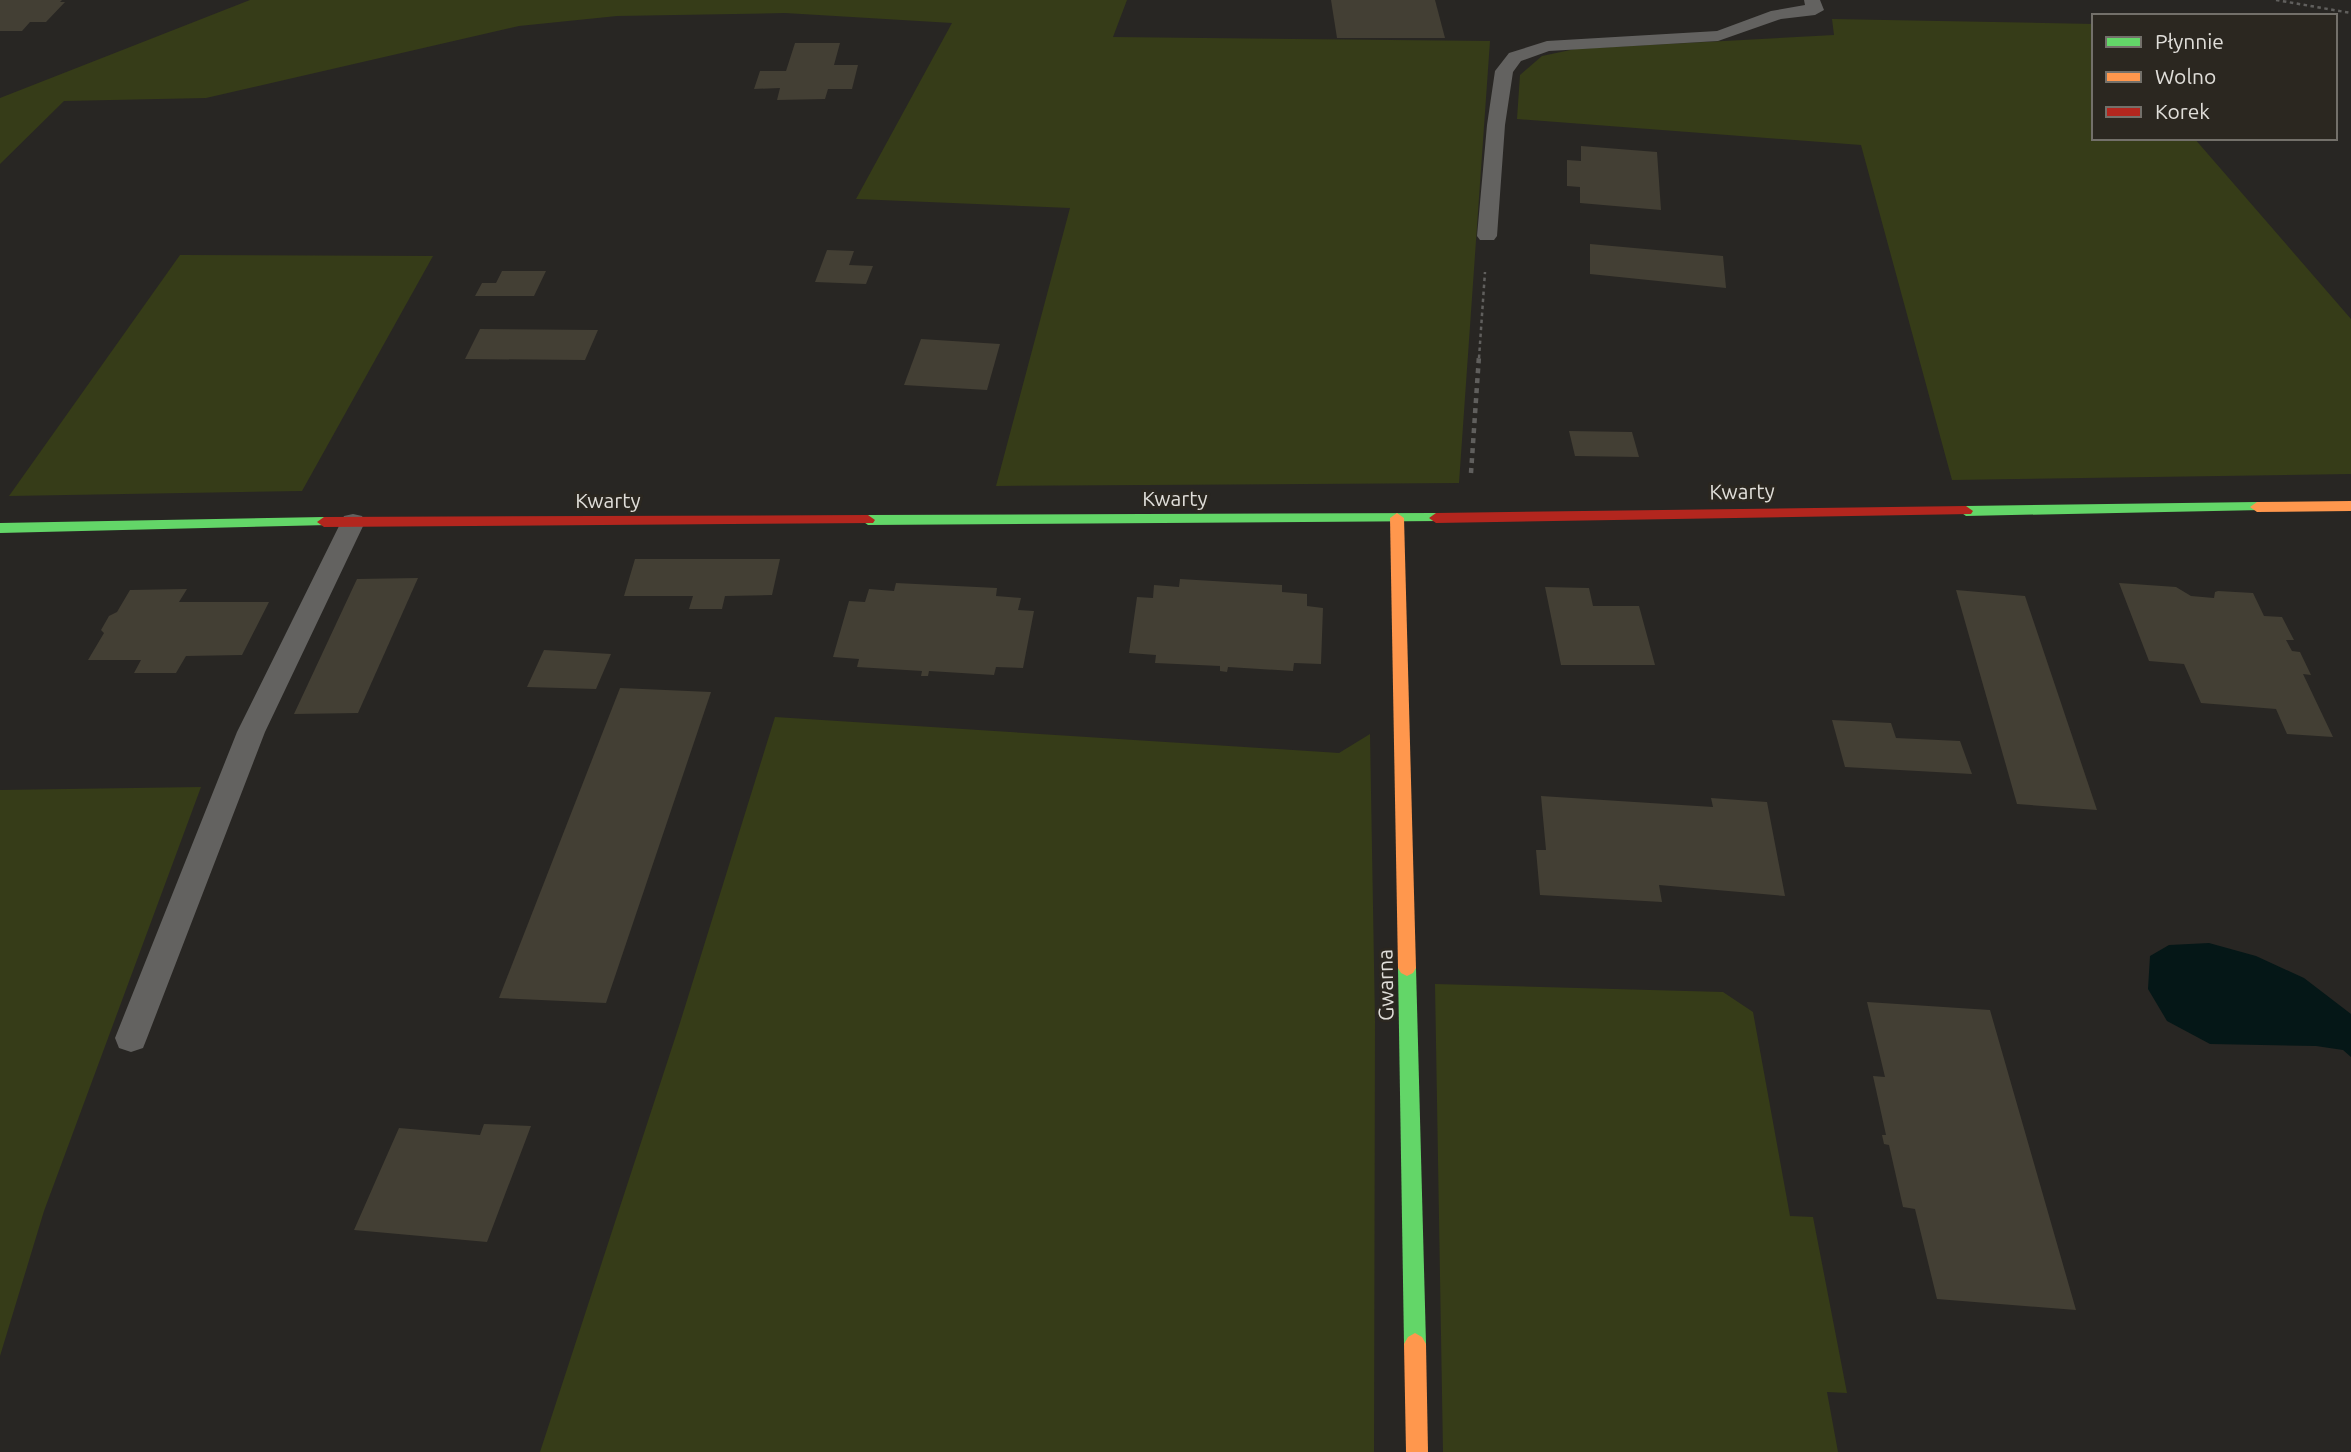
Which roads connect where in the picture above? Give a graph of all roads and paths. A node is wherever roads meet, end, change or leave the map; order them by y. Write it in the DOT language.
graph roads {
  1 [pos="1812,0"];
  2 [pos="2276,0"];
  3 [pos="2351,13"];
  4 [pos="1487,236"];
  5 [pos="1471,478"];
  6 [pos="2351,506"];
  7 [pos="1397,518"];
  8 [pos="353,522"];
  9 [pos="0,528"];
  10 [pos="131,1038"];
  11 [pos="1417,1452"];
  1 -- 4 [label="lane"];
  2 -- 3 [label="path"];
  4 -- 5 [label="path"];
  6 -- 7 [label="street, Kwarty"];
  7 -- 8 [label="street, Kwarty"];
  7 -- 11 [label="street, Gwarna"];
  8 -- 9 [label="street, Kwarty"];
  8 -- 10 [label="lane"];
}
